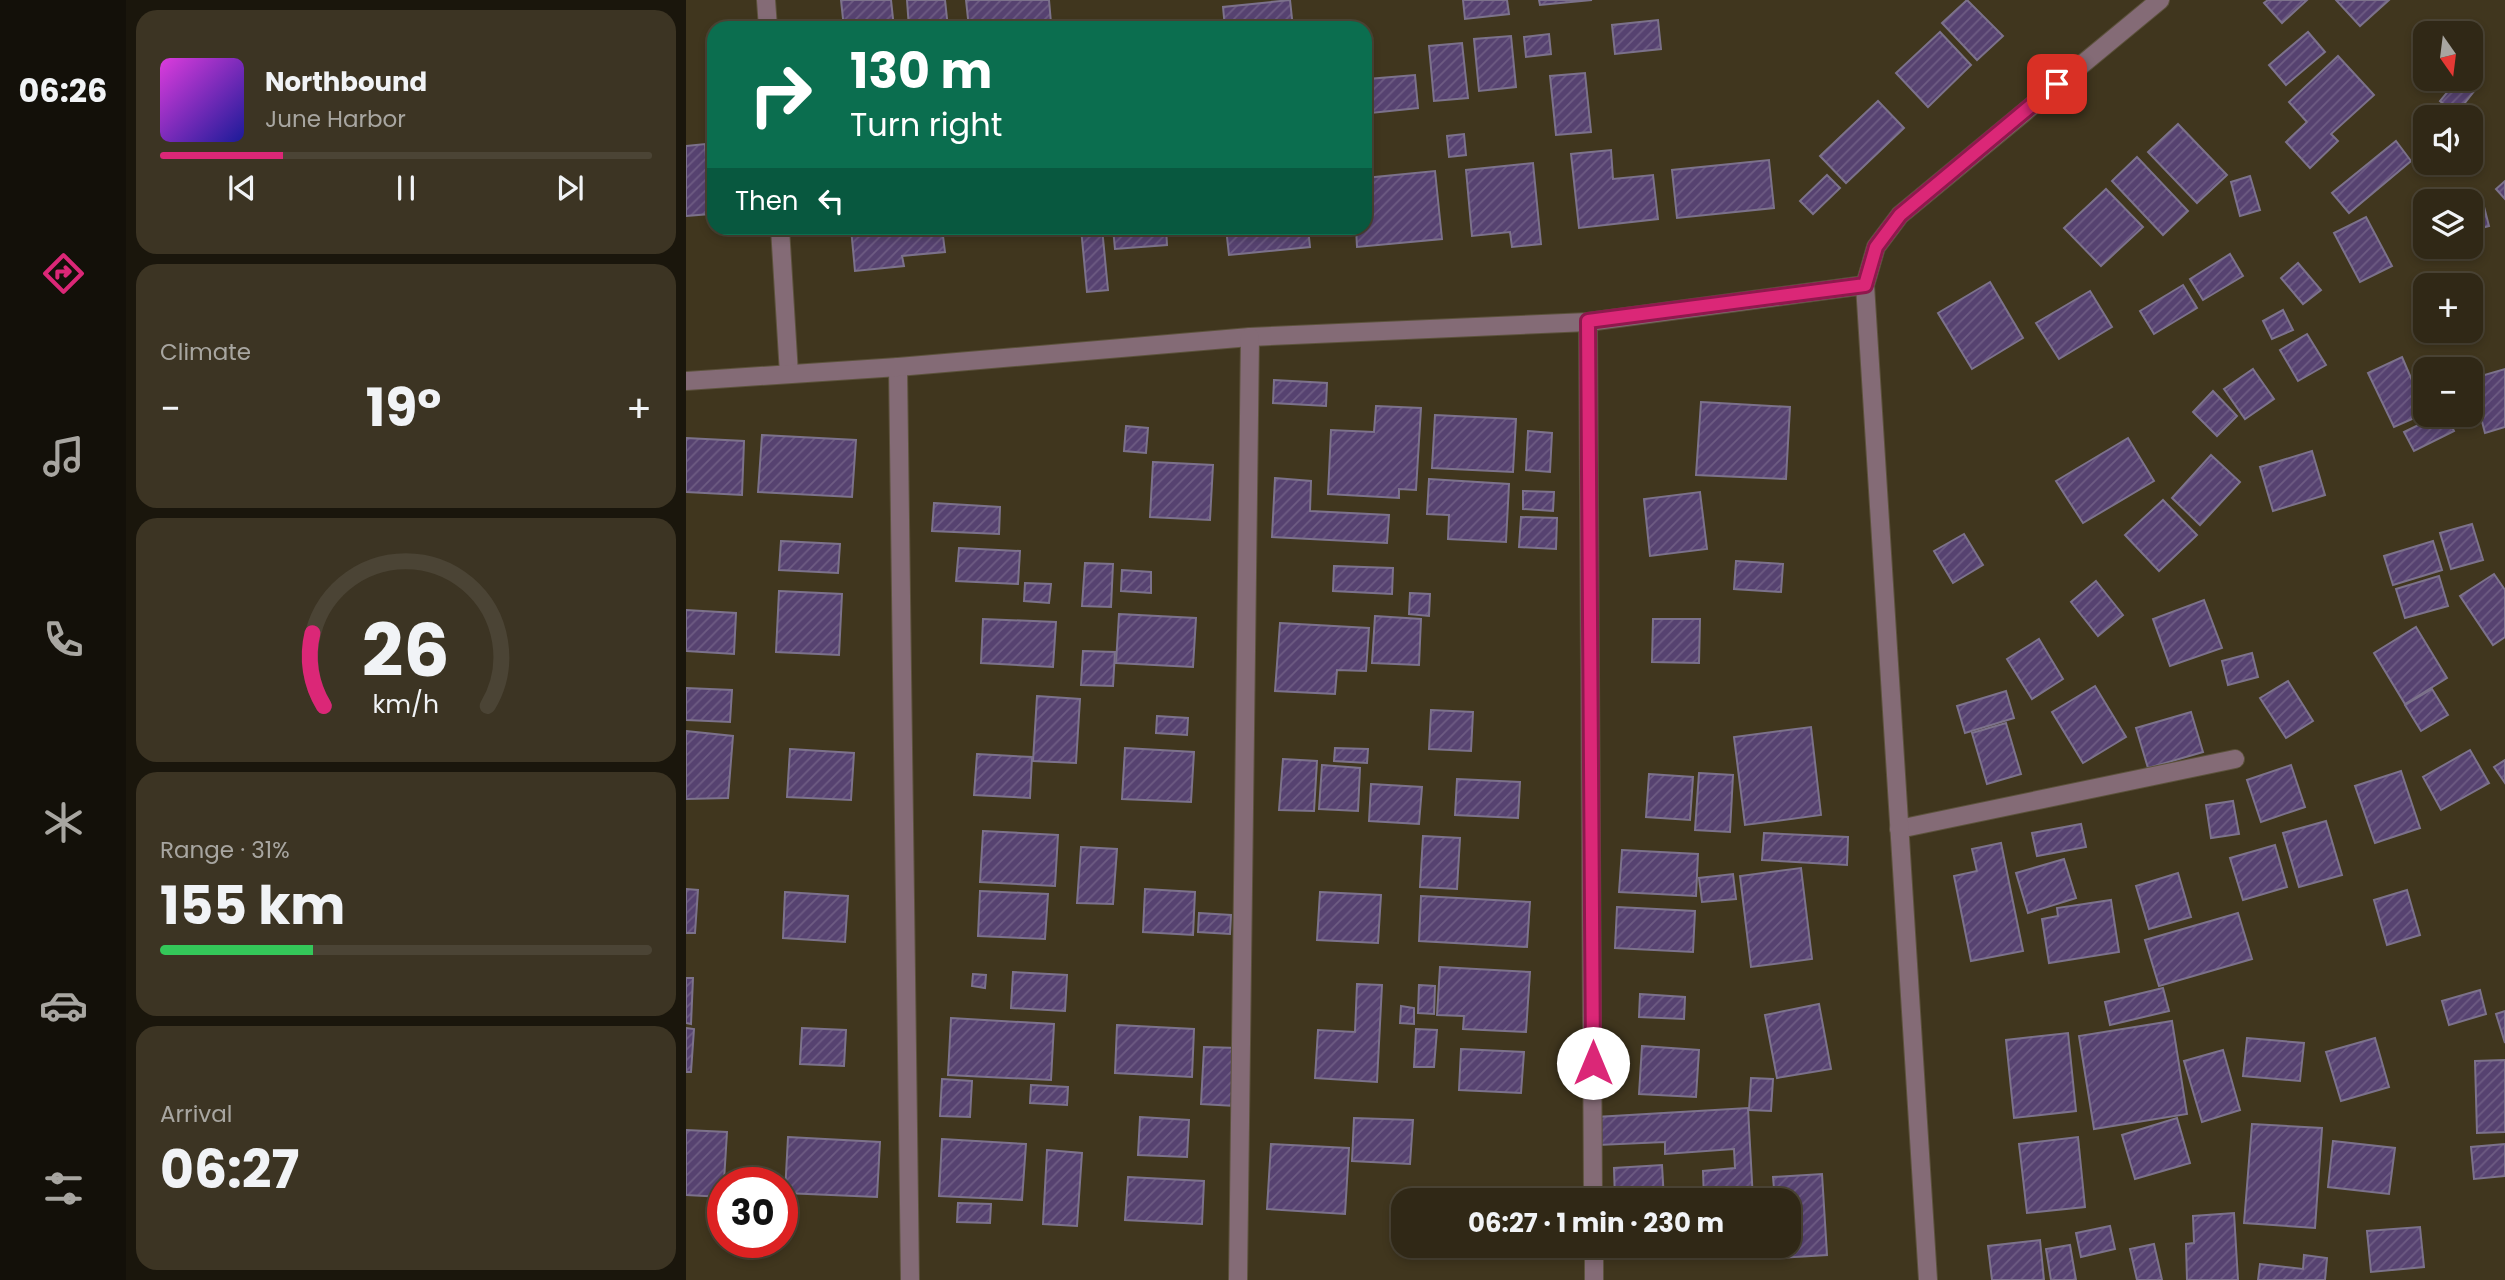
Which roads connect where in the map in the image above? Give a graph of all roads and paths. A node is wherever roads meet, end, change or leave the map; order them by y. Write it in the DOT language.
graph roads {
  1 [pos="766,0"];
  2 [pos="2160,0"];
  3 [pos="768,21"];
  4 [pos="780,235"];
  5 [pos="1865,285"];
  6 [pos="1588,321"];
  7 [pos="1250,337"];
  8 [pos="898,367"];
  9 [pos="789,374"];
  10 [pos="686,381"];
  11 [pos="2235,759"];
  12 [pos="1899,829"];
  13 [pos="1594,1188"];
  14 [pos="1594,1258"];
  15 [pos="911,1280"];
  16 [pos="1238,1280"];
  17 [pos="1594,1280"];
  18 [pos="1928,1280"];
  1 -- 3 [label="street"];
  2 -- 5 [label="street"];
  4 -- 9 [label="street"];
  5 -- 6 [label="street"];
  5 -- 12 [label="street"];
  6 -- 7 [label="street"];
  6 -- 13 [label="street"];
  7 -- 8 [label="street"];
  7 -- 16 [label="street"];
  8 -- 9 [label="street"];
  8 -- 15 [label="street"];
  9 -- 10 [label="street"];
  11 -- 12 [label="street"];
  12 -- 18 [label="street"];
  14 -- 17 [label="street"];
}
